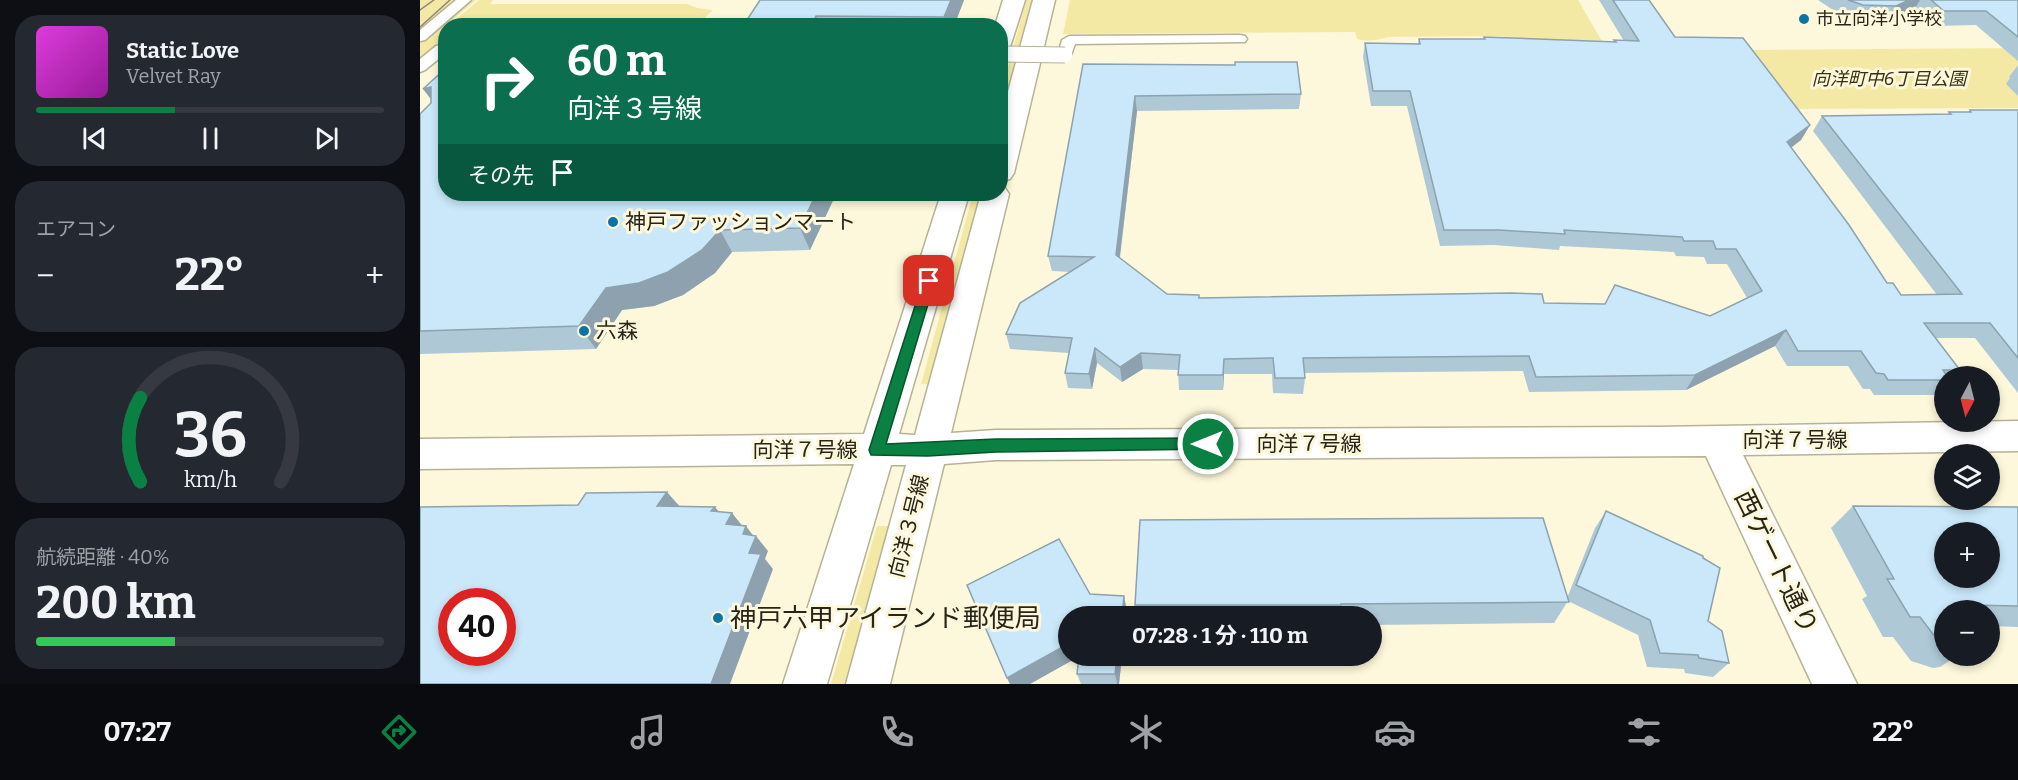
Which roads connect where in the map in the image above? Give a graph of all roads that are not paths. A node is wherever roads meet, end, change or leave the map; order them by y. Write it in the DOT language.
graph roads {
  1 [pos="464,0"];
  2 [pos="1014,0"];
  3 [pos="1044,0"];
  4 [pos="444,18"];
  5 [pos="1008,19"];
  6 [pos="438,23"];
  7 [pos="420,39"];
  8 [pos="1240,39"];
  9 [pos="438,47"];
  10 [pos="438,53"];
  11 [pos="1008,54"];
  12 [pos="420,67"];
  13 [pos="1008,142"];
  14 [pos="954,201"];
  15 [pos="993,201"];
  16 [pos="2018,436"];
  17 [pos="1717,440"];
  18 [pos="877,450"];
  19 [pos="928,450"];
  20 [pos="420,454"];
  21 [pos="805,684"];
  22 [pos="868,684"];
  23 [pos="1835,684"];
  1 -- 4 [label="street"];
  2 -- 5 [label="street"];
  3 -- 13 [label="street"];
  6 -- 7 [label="street"];
  7 -- 9 [label="street"];
  8 -- 11 [label="street, bridge"];
  10 -- 12 [label="street"];
  14 -- 18 [label="street"];
  15 -- 19 [label="street, 向洋３号線"];
  16 -- 17 [label="street, 向洋７号線"];
  17 -- 19 [label="street, 向洋７号線"];
  17 -- 23 [label="street, 西ゲート通り"];
  18 -- 19 [label="street, 向洋７号線"];
  18 -- 20 [label="street, 向洋７号線"];
  18 -- 21 [label="street"];
  19 -- 22 [label="street, 向洋３号線"];
}
